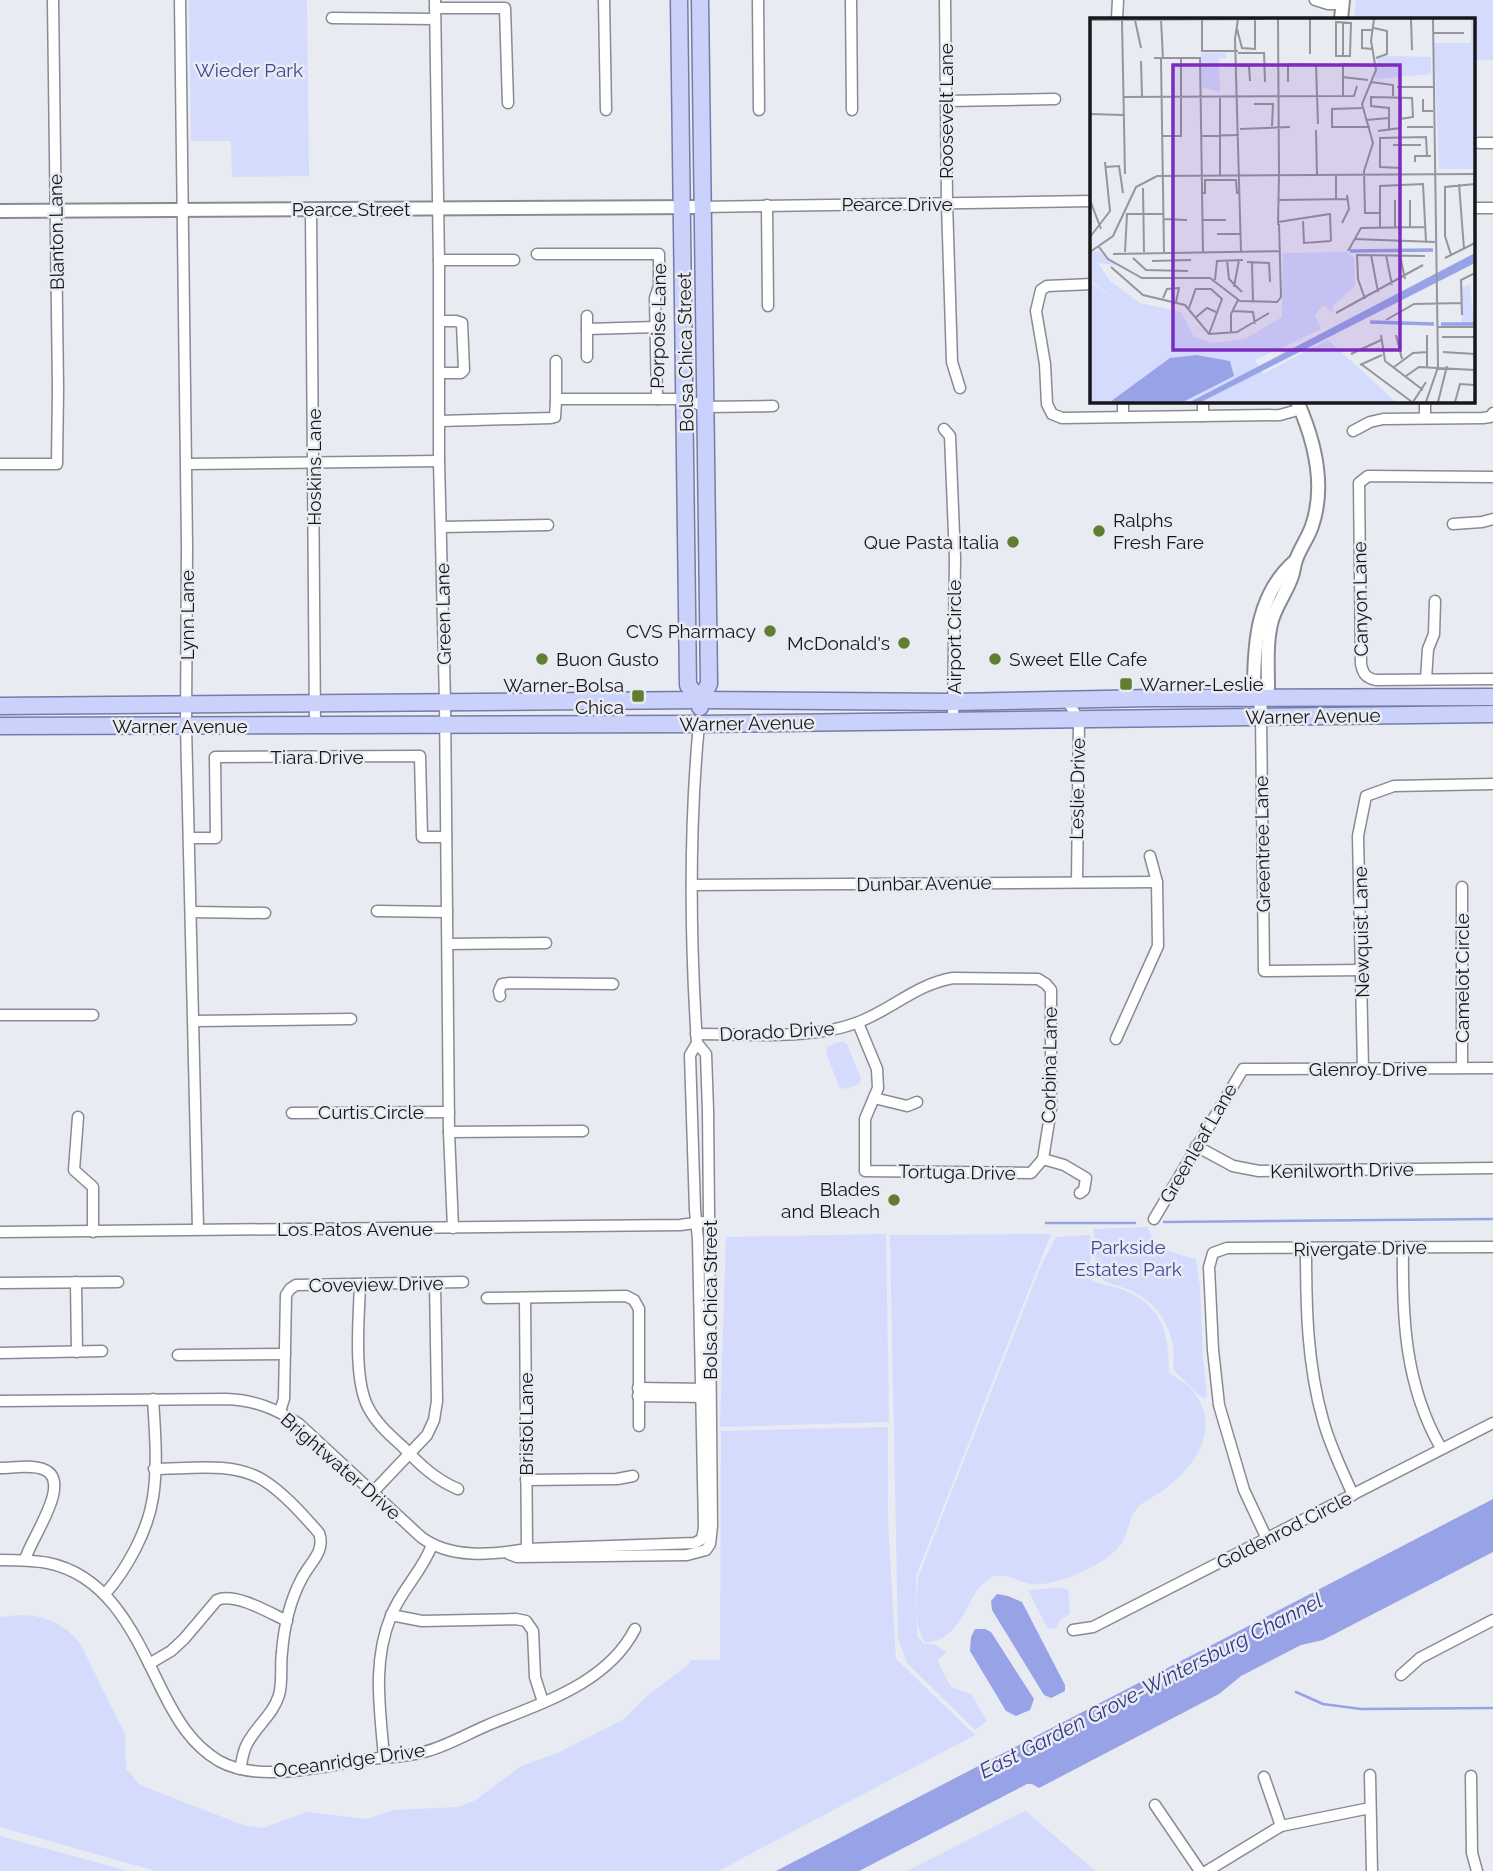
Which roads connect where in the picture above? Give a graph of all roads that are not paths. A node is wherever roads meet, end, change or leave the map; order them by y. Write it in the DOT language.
graph roads {
  1 [pos="53,0"];
  2 [pos="180,0"];
  3 [pos="604,0"];
  4 [pos="679,0"];
  5 [pos="700,0"];
  6 [pos="758,0"];
  7 [pos="851,0"];
  8 [pos="945,0"];
  9 [pos="1118,0"];
  10 [pos="1315,0"];
  11 [pos="1343,2"];
  12 [pos="435,9"];
  13 [pos="332,18"];
  14 [pos="1117,18"];
  15 [pos="1055,100"];
  16 [pos="947,101"];
  17 [pos="508,103"];
  18 [pos="606,110"];
  19 [pos="759,110"];
  20 [pos="852,110"];
  21 [pos="1479,143"];
  22 [pos="1493,143"];
  23 [pos="1090,201"];
  24 [pos="947,204"];
  25 [pos="767,205"];
  26 [pos="682,207"];
  27 [pos="702,207"];
  28 [pos="311,209"];
  29 [pos="439,209"];
  30 [pos="0,211"];
  31 [pos="55,211"];
  32 [pos="184,211"];
  33 [pos="537,254"];
  34 [pos="439,260"];
  35 [pos="514,260"];
  36 [pos="1090,284"];
  37 [pos="768,306"];
  38 [pos="587,316"];
  39 [pos="440,321"];
  40 [pos="656,327"];
  41 [pos="587,328"];
  42 [pos="587,357"];
  43 [pos="556,360"];
  44 [pos="440,373"];
  45 [pos="960,388"];
  46 [pos="657,399"];
  47 [pos="685,399"];
  48 [pos="556,401"];
  49 [pos="1123,402"];
  50 [pos="1203,402"];
  51 [pos="1425,402"];
  52 [pos="1299,405"];
  53 [pos="773,406"];
  54 [pos="706,407"];
  55 [pos="1493,413"];
  56 [pos="1203,416"];
  57 [pos="1123,417"];
  58 [pos="1425,418"];
  59 [pos="440,421"];
  60 [pos="944,429"];
  61 [pos="1353,431"];
  62 [pos="439,461"];
  63 [pos="313,463"];
  64 [pos="0,464"];
  65 [pos="187,464"];
  66 [pos="1493,477"];
  67 [pos="687,519"];
  68 [pos="708,519"];
  69 [pos="1493,519"];
  70 [pos="548,524"];
  71 [pos="1453,524"];
  72 [pos="441,527"];
  73 [pos="1435,601"];
  74 [pos="1493,678"];
  75 [pos="1426,679"];
  76 [pos="1493,696"];
  77 [pos="1260,698"];
  78 [pos="700,700"];
  79 [pos="1067,700"];
  80 [pos="445,702"];
  81 [pos="954,702"];
  82 [pos="315,703"];
  83 [pos="186,704"];
  84 [pos="0,706"];
  85 [pos="1493,714"];
  86 [pos="1261,716"];
  87 [pos="1079,720"];
  88 [pos="953,721"];
  89 [pos="444,724"];
  90 [pos="699,724"];
  91 [pos="315,725"];
  92 [pos="0,726"];
  93 [pos="186,726"];
  94 [pos="1493,784"];
  95 [pos="446,837"];
  96 [pos="190,838"];
  97 [pos="1150,856"];
  98 [pos="1157,881"];
  99 [pos="1077,882"];
  100 [pos="692,885"];
  101 [pos="1462,887"];
  102 [pos="377,911"];
  103 [pos="192,912"];
  104 [pos="447,912"];
  105 [pos="265,913"];
  106 [pos="546,943"];
  107 [pos="448,944"];
  108 [pos="1362,970"];
  109 [pos="613,984"];
  110 [pos="1051,990"];
  111 [pos="500,996"];
  112 [pos="0,1015"];
  113 [pos="93,1015"];
  114 [pos="351,1019"];
  115 [pos="195,1021"];
  116 [pos="858,1023"];
  117 [pos="697,1038"];
  118 [pos="1116,1039"];
  119 [pos="1462,1068"];
  120 [pos="1493,1068"];
  121 [pos="1243,1069"];
  122 [pos="1363,1069"];
  123 [pos="874,1098"];
  124 [pos="917,1102"];
  125 [pos="292,1112"];
  126 [pos="449,1112"];
  127 [pos="78,1117"];
  128 [pos="583,1131"];
  129 [pos="449,1132"];
  130 [pos="1196,1146"];
  131 [pos="1044,1159"];
  132 [pos="1493,1168"];
  133 [pos="1080,1193"];
  134 [pos="1154,1219"];
  135 [pos="710,1220"];
  136 [pos="696,1223"];
  137 [pos="453,1228"];
  138 [pos="198,1229"];
  139 [pos="0,1231"];
  140 [pos="93,1232"];
  141 [pos="1493,1247"];
  142 [pos="1306,1248"];
  143 [pos="1403,1248"];
  144 [pos="76,1282"];
  145 [pos="118,1282"];
  146 [pos="463,1282"];
  147 [pos="0,1283"];
  148 [pos="435,1283"];
  149 [pos="360,1284"];
  150 [pos="487,1298"];
  151 [pos="525,1298"];
  152 [pos="102,1351"];
  153 [pos="77,1352"];
  154 [pos="0,1353"];
  155 [pos="285,1354"];
  156 [pos="178,1355"];
  157 [pos="638,1392"];
  158 [pos="706,1393"];
  159 [pos="153,1399"];
  160 [pos="0,1401"];
  161 [pos="280,1411"];
  162 [pos="1493,1423"];
  163 [pos="639,1426"];
  164 [pos="1441,1448"];
  165 [pos="410,1454"];
  166 [pos="0,1468"];
  167 [pos="154,1469"];
  168 [pos="632,1476"];
  169 [pos="526,1480"];
  170 [pos="458,1489"];
  171 [pos="373,1492"];
  172 [pos="1353,1495"];
  173 [pos="1266,1539"];
  174 [pos="686,1544"];
  175 [pos="432,1545"];
  176 [pos="527,1549"];
  177 [pos="505,1553"];
  178 [pos="697,1554"];
  179 [pos="0,1560"];
  180 [pos="25,1560"];
  181 [pos="105,1594"];
  182 [pos="391,1615"];
  183 [pos="1493,1620"];
  184 [pos="287,1621"];
  185 [pos="635,1629"];
  186 [pos="1073,1630"];
  187 [pos="149,1664"];
  188 [pos="1401,1675"];
  189 [pos="543,1702"];
  190 [pos="384,1757"];
  191 [pos="240,1769"];
  192 [pos="1370,1775"];
  193 [pos="1471,1776"];
  194 [pos="1264,1777"];
  195 [pos="1155,1805"];
  196 [pos="1370,1808"];
  197 [pos="1281,1826"];
  198 [pos="1200,1871"];
  199 [pos="1207,1871"];
  200 [pos="1372,1871"];
  201 [pos="1477,1871"];
  1 -- 31 [label="street, Blanton Lane"];
  2 -- 32 [label="street, Lynn Lane"];
  3 -- 18 [label="street"];
  4 -- 26 [label="main road, Bolsa Chica Street"];
  5 -- 27 [label="main road, Bolsa Chica Street"];
  6 -- 19 [label="street"];
  7 -- 20 [label="street"];
  8 -- 16 [label="street, Roosevelt Lane"];
  9 -- 14 [label="street"];
  10 -- 11 [label="street"];
  12 -- 13 [label="street"];
  12 -- 17 [label="street"];
  12 -- 29 [label="street, Green Lane"];
  15 -- 16 [label="street"];
  16 -- 24 [label="street, Roosevelt Lane"];
  21 -- 22 [label="street"];
  23 -- 24 [label="street, Pearce Drive"];
  24 -- 25 [label="street, Pearce Drive"];
  24 -- 45 [label="street, Roosevelt Lane"];
  25 -- 27 [label="street, Pearce Drive"];
  25 -- 37 [label="street"];
  26 -- 27 [label="street, Pearce Street"];
  26 -- 29 [label="street, Pearce Street"];
  26 -- 47 [label="main road, Bolsa Chica Street"];
  27 -- 54 [label="main road, Bolsa Chica Street"];
  28 -- 29 [label="street, Pearce Street"];
  28 -- 32 [label="street, Pearce Street"];
  28 -- 63 [label="street, Hoskins Lane"];
  29 -- 34 [label="street, Green Lane"];
  30 -- 31 [label="street, Pearce Street"];
  31 -- 32 [label="street, Pearce Street"];
  31 -- 64 [label="street, Blanton Lane"];
  32 -- 65 [label="street, Lynn Lane"];
  33 -- 40 [label="street, Porpoise Lane"];
  34 -- 35 [label="street"];
  34 -- 39 [label="street, Green Lane"];
  36 -- 57 [label="street"];
  38 -- 41 [label="street"];
  39 -- 44 [label="street, Green Lane"];
  39 -- 44 [label="street"];
  40 -- 41 [label="street"];
  40 -- 46 [label="street, Porpoise Lane"];
  41 -- 42 [label="street"];
  43 -- 48 [label="street"];
  44 -- 59 [label="street, Green Lane"];
  46 -- 47 [label="street"];
  46 -- 48 [label="street"];
  47 -- 54 [label="street"];
  47 -- 67 [label="main road, Bolsa Chica Street"];
  48 -- 59 [label="street"];
  49 -- 57 [label="street"];
  50 -- 56 [label="street"];
  51 -- 58 [label="street"];
  52 -- 56 [label="street"];
  52 -- 77 [label="street"];
  53 -- 54 [label="street"];
  54 -- 68 [label="main road, Bolsa Chica Street"];
  55 -- 58 [label="street"];
  56 -- 57 [label="street"];
  58 -- 61 [label="street"];
  59 -- 62 [label="street, Green Lane"];
  60 -- 81 [label="street, Airport Circle"];
  62 -- 63 [label="street"];
  62 -- 72 [label="street, Green Lane"];
  63 -- 65 [label="street"];
  63 -- 82 [label="street, Hoskins Lane"];
  65 -- 83 [label="street, Lynn Lane"];
  66 -- 75 [label="street, Canyon Lane"];
  67 -- 68 [label="main road"];
  67 -- 78 [label="main road, Bolsa Chica Street"];
  68 -- 78 [label="main road, Bolsa Chica Street"];
  69 -- 71 [label="street"];
  70 -- 72 [label="street"];
  72 -- 80 [label="street, Green Lane"];
  73 -- 75 [label="street"];
  74 -- 75 [label="street, Canyon Lane"];
  76 -- 77 [label="main road, Warner Avenue"];
  77 -- 79 [label="main road, Warner Avenue"];
  77 -- 86 [label="street"];
  78 -- 80 [label="main road, Warner Avenue"];
  78 -- 81 [label="main road, Warner Avenue"];
  78 -- 90 [label="main road, Bolsa Chica Street"];
  79 -- 81 [label="main road, Warner Avenue"];
  79 -- 87 [label="street, Leslie Drive"];
  80 -- 82 [label="main road, Warner Avenue"];
  80 -- 89 [label="street, Green Lane"];
  81 -- 88 [label="street, Airport Circle"];
  82 -- 83 [label="main road, Warner Avenue"];
  82 -- 91 [label="street, Hoskins Lane"];
  83 -- 84 [label="main road, Warner Avenue"];
  83 -- 93 [label="street, Lynn Lane"];
  85 -- 86 [label="main road, Warner Avenue"];
  86 -- 87 [label="main road, Warner Avenue"];
  86 -- 108 [label="street, Greentree Lane"];
  87 -- 88 [label="main road, Warner Avenue"];
  87 -- 99 [label="street, Leslie Drive"];
  88 -- 90 [label="main road, Warner Avenue"];
  89 -- 90 [label="main road, Warner Avenue"];
  89 -- 91 [label="main road, Warner Avenue"];
  89 -- 95 [label="street, Green Lane"];
  90 -- 100 [label="street, Bolsa Chica Street"];
  91 -- 93 [label="main road, Warner Avenue"];
  92 -- 93 [label="main road, Warner Avenue"];
  93 -- 96 [label="street, Lynn Lane"];
  94 -- 108 [label="street, Newquist Lane"];
  95 -- 96 [label="street, Tiara Drive"];
  95 -- 104 [label="street, Green Lane"];
  96 -- 103 [label="street, Lynn Lane"];
  97 -- 98 [label="street"];
  98 -- 99 [label="street, Dunbar Avenue"];
  98 -- 118 [label="street"];
  99 -- 100 [label="street, Dunbar Avenue"];
  100 -- 117 [label="street, Bolsa Chica Street"];
  101 -- 119 [label="street, Camelot Circle"];
  102 -- 104 [label="street"];
  103 -- 105 [label="street"];
  103 -- 115 [label="street, Lynn Lane"];
  104 -- 107 [label="street, Green Lane"];
  106 -- 107 [label="street"];
  107 -- 126 [label="street, Green Lane"];
  108 -- 122 [label="street, Newquist Lane"];
  109 -- 111 [label="street"];
  110 -- 116 [label="street, Dorado Drive"];
  110 -- 131 [label="street, Corbina Lane"];
  112 -- 113 [label="street"];
  114 -- 115 [label="street"];
  115 -- 138 [label="street, Lynn Lane"];
  116 -- 117 [label="street, Dorado Drive"];
  116 -- 123 [label="street"];
  117 -- 135 [label="street, Bolsa Chica Street"];
  117 -- 136 [label="street, Bolsa Chica Street"];
  119 -- 120 [label="street, Glenroy Drive"];
  119 -- 122 [label="street, Glenroy Drive"];
  121 -- 122 [label="street, Glenroy Drive"];
  121 -- 130 [label="street, Greenleaf Lane"];
  123 -- 124 [label="street"];
  123 -- 131 [label="street, Tortuga Drive"];
  125 -- 126 [label="street, Curtis Circle"];
  126 -- 129 [label="street, Green Lane"];
  127 -- 140 [label="street"];
  128 -- 129 [label="street"];
  129 -- 137 [label="street, Green Lane"];
  130 -- 132 [label="street, Kenilworth Drive"];
  130 -- 134 [label="street, Greenleaf Lane"];
  131 -- 133 [label="street"];
  135 -- 136 [label="street, Los Patos Avenue"];
  135 -- 158 [label="street, Bolsa Chica Street"];
  136 -- 137 [label="street, Los Patos Avenue"];
  136 -- 158 [label="street, Bolsa Chica Street"];
  137 -- 138 [label="street, Los Patos Avenue"];
  138 -- 140 [label="street, Los Patos Avenue"];
  139 -- 140 [label="street, Los Patos Avenue"];
  141 -- 143 [label="street, Rivergate Drive"];
  142 -- 143 [label="street, Rivergate Drive"];
  142 -- 172 [label="street"];
  142 -- 173 [label="street, Rivergate Drive"];
  143 -- 164 [label="street"];
  144 -- 145 [label="street"];
  144 -- 147 [label="street"];
  144 -- 153 [label="street"];
  146 -- 148 [label="street, Coveview Drive"];
  148 -- 149 [label="street, Coveview Drive"];
  148 -- 165 [label="street"];
  149 -- 155 [label="street, Coveview Drive"];
  149 -- 165 [label="street"];
  150 -- 151 [label="street"];
  151 -- 157 [label="street"];
  151 -- 169 [label="street, Bristol Lane"];
  152 -- 153 [label="street"];
  153 -- 154 [label="street"];
  155 -- 156 [label="street"];
  155 -- 161 [label="street"];
  157 -- 158 [label="street"];
  157 -- 163 [label="street"];
  158 -- 174 [label="street, Bolsa Chica Street"];
  158 -- 178 [label="street, Bolsa Chica Street"];
  159 -- 160 [label="street, Brightwater Drive"];
  159 -- 161 [label="street, Brightwater Drive"];
  159 -- 167 [label="street"];
  161 -- 171 [label="street, Brightwater Drive"];
  162 -- 164 [label="street, Goldenrod Circle"];
  164 -- 172 [label="street, Goldenrod Circle"];
  165 -- 170 [label="street"];
  165 -- 171 [label="street"];
  166 -- 180 [label="street"];
  167 -- 181 [label="street"];
  167 -- 184 [label="street"];
  168 -- 169 [label="street"];
  169 -- 176 [label="street, Bristol Lane"];
  171 -- 175 [label="street, Brightwater Drive"];
  172 -- 173 [label="street, Goldenrod Circle"];
  173 -- 186 [label="street, Goldenrod Circle"];
  174 -- 176 [label="street, Brightwater Drive"];
  175 -- 177 [label="street, Brightwater Drive"];
  175 -- 182 [label="street"];
  176 -- 177 [label="street, Brightwater Drive"];
  177 -- 178 [label="street, Brightwater Drive"];
  179 -- 180 [label="street, Oceanridge Drive"];
  180 -- 181 [label="street, Oceanridge Drive"];
  181 -- 187 [label="street, Oceanridge Drive"];
  182 -- 189 [label="street"];
  182 -- 190 [label="street"];
  183 -- 188 [label="street"];
  184 -- 187 [label="street"];
  184 -- 191 [label="street"];
  185 -- 189 [label="street, Oceanridge Drive"];
  187 -- 191 [label="street, Oceanridge Drive"];
  189 -- 190 [label="street, Oceanridge Drive"];
  190 -- 191 [label="street, Oceanridge Drive"];
  192 -- 196 [label="street"];
  193 -- 201 [label="street"];
  194 -- 197 [label="street"];
  195 -- 198 [label="street"];
  196 -- 197 [label="street"];
  196 -- 200 [label="street"];
  197 -- 199 [label="street"];
}
